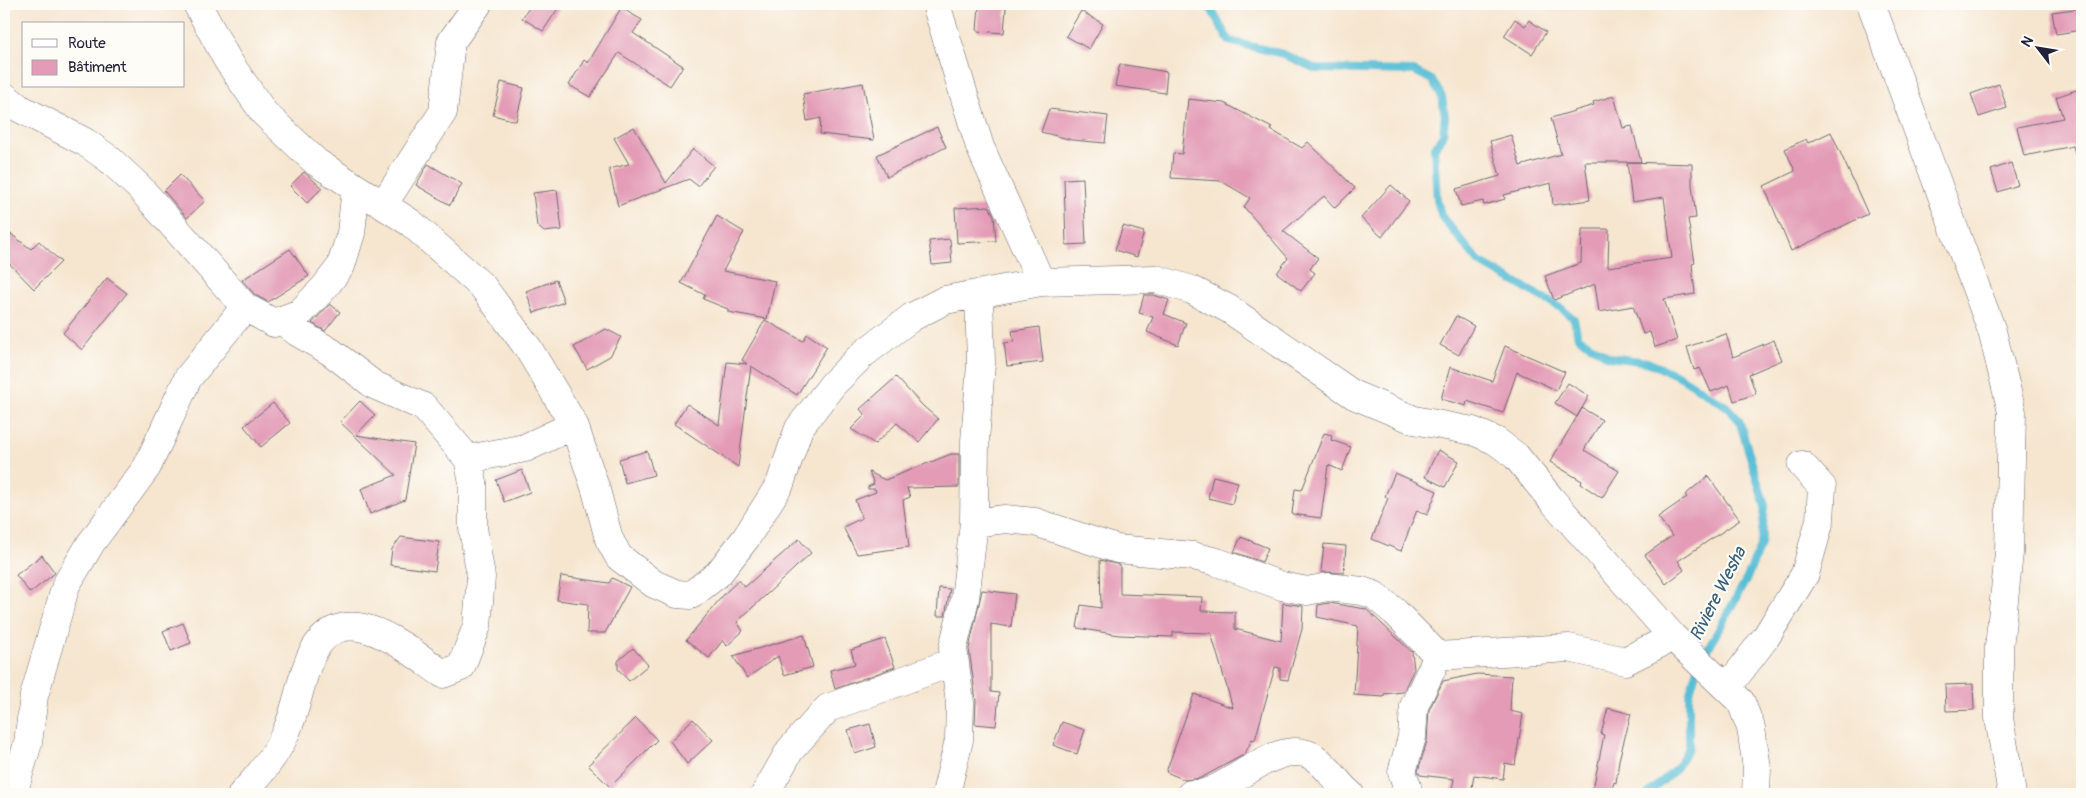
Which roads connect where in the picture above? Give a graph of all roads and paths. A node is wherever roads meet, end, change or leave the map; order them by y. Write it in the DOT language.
graph roads {
  1 [pos="198,4"];
  2 [pos="478,4"];
  3 [pos="936,4"];
  4 [pos="1871,4"];
  5 [pos="4,96"];
  6 [pos="356,188"];
  7 [pos="383,205"];
  8 [pos="1041,282"];
  9 [pos="979,294"];
  10 [pos="244,307"];
  11 [pos="282,320"];
  12 [pos="574,425"];
  13 [pos="468,460"];
  14 [pos="1802,465"];
  15 [pos="974,523"];
  16 [pos="1681,644"];
  17 [pos="1438,656"];
  18 [pos="953,662"];
  19 [pos="1722,683"];
  20 [pos="948,793"];
  21 [pos="13,794"];
  22 [pos="242,794"];
  23 [pos="765,794"];
  24 [pos="1191,794"];
  25 [pos="1350,794"];
  26 [pos="1404,794"];
  27 [pos="1756,794"];
  28 [pos="2012,794"];
  1 -- 6 [label="street"];
  2 -- 7 [label="street"];
  3 -- 8 [label="street"];
  4 -- 28 [label="street"];
  5 -- 10 [label="street"];
  6 -- 7 [label="street"];
  6 -- 11 [label="street"];
  7 -- 12 [label="street"];
  8 -- 9 [label="street"];
  8 -- 16 [label="street"];
  9 -- 12 [label="street"];
  9 -- 15 [label="street"];
  10 -- 11 [label="street"];
  10 -- 21 [label="street"];
  11 -- 13 [label="street"];
  12 -- 13 [label="street"];
  13 -- 22 [label="street"];
  14 -- 19 [label="street"];
  15 -- 17 [label="street"];
  15 -- 18 [label="street"];
  16 -- 17 [label="street"];
  16 -- 19 [label="street"];
  17 -- 26 [label="street"];
  18 -- 20 [label="street"];
  18 -- 23 [label="street"];
  19 -- 27 [label="street"];
  24 -- 25 [label="street"];
}
